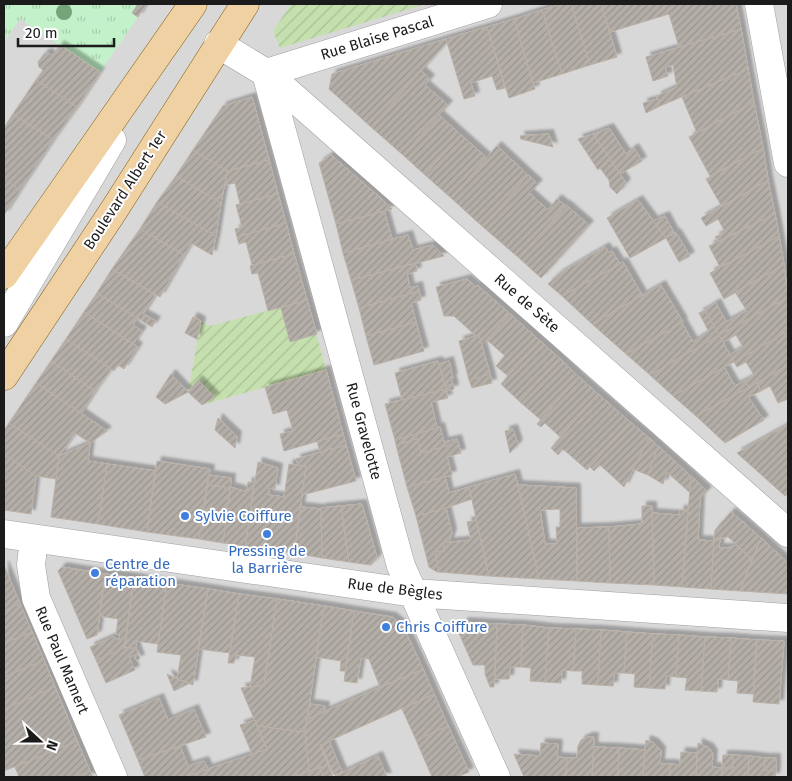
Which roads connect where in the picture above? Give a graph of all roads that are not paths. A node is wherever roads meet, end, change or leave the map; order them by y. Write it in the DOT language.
graph roads {
  1 [pos="245,4"];
  2 [pos="488,4"];
  3 [pos="758,4"];
  4 [pos="188,12"];
  5 [pos="218,44"];
  6 [pos="266,73"];
  7 [pos="788,158"];
  8 [pos="4,275"];
  9 [pos="4,323"];
  10 [pos="4,376"];
  11 [pos="788,533"];
  12 [pos="4,534"];
  13 [pos="34,539"];
  14 [pos="414,593"];
  15 [pos="788,618"];
  16 [pos="113,777"];
  17 [pos="496,777"];
  1 -- 5 [label="main road, Boulevard Albert 1er"];
  2 -- 6 [label="street, Rue Blaise Pascal"];
  3 -- 7 [label="street"];
  4 -- 8 [label="main road"];
  4 -- 9 [label="street"];
  5 -- 6 [label="street, Rue de Sète"];
  5 -- 10 [label="main road, Boulevard Albert 1er"];
  6 -- 11 [label="street, Rue de Sète"];
  6 -- 14 [label="street, Rue Gravelotte"];
  12 -- 13 [label="street, Rue de Bègles"];
  13 -- 14 [label="street, Rue de Bègles"];
  13 -- 16 [label="street, Rue Paul Mamert"];
  14 -- 15 [label="street, Rue de Bègles"];
  14 -- 17 [label="street, Rue Gravelotte"];
}
